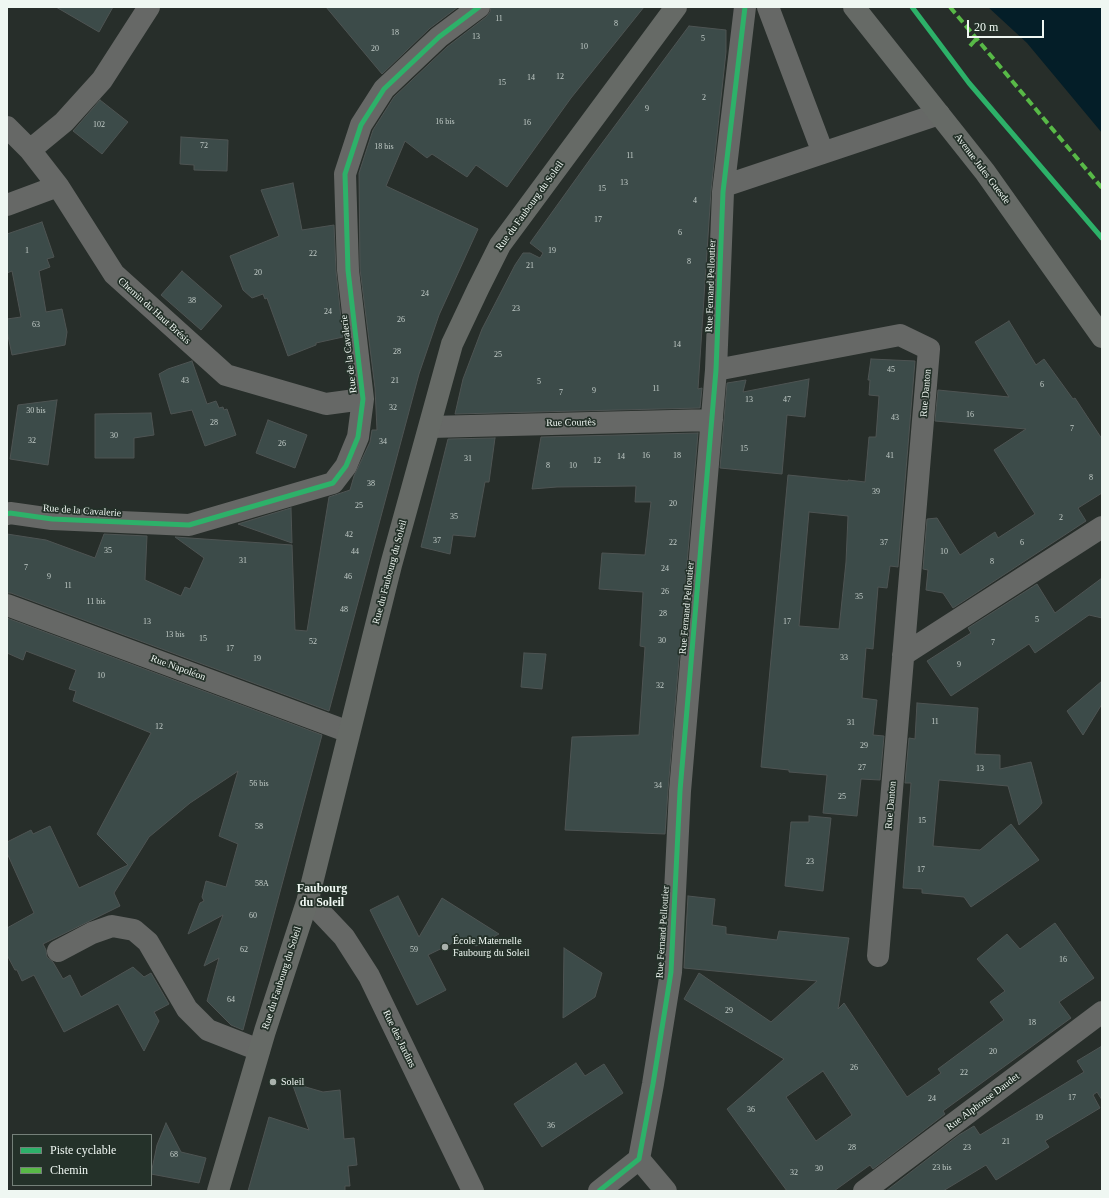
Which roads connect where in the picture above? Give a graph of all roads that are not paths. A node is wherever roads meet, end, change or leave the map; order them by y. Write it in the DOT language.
graph roads {
  1 [pos="149,7"];
  2 [pos="479,7"];
  3 [pos="676,7"];
  4 [pos="745,7"];
  5 [pos="768,7"];
  6 [pos="854,7"];
  7 [pos="939,114"];
  8 [pos="7,126"];
  9 [pos="30,150"];
  10 [pos="824,153"];
  11 [pos="58,186"];
  12 [pos="724,186"];
  13 [pos="7,205"];
  14 [pos="1102,337"];
  15 [pos="716,370"];
  16 [pos="363,399"];
  17 [pos="712,420"];
  18 [pos="430,427"];
  19 [pos="7,514"];
  20 [pos="1102,527"];
  21 [pos="7,605"];
  22 [pos="903,655"];
  23 [pos="349,732"];
  24 [pos="308,899"];
  25 [pos="58,951"];
  26 [pos="878,956"];
  27 [pos="1102,1012"];
  28 [pos="259,1050"];
  29 [pos="639,1159"];
  30 [pos="218,1191"];
  31 [pos="474,1191"];
  32 [pos="599,1191"];
  33 [pos="666,1191"];
  34 [pos="864,1191"];
  1 -- 9 [label="street"];
  2 -- 16 [label="street, Rue de la Cavalerie"];
  3 -- 18 [label="main road, Rue du Faubourg du Soleil"];
  4 -- 12 [label="street, Rue Fernand Pelloutier"];
  5 -- 10 [label="street"];
  6 -- 7 [label="main road, Avenue Jules Guesde"];
  7 -- 10 [label="street"];
  7 -- 14 [label="main road, Avenue Jules Guesde"];
  8 -- 9 [label="street, Chemin du Haut Brésis"];
  9 -- 11 [label="street, Chemin du Haut Brésis"];
  10 -- 12 [label="street"];
  11 -- 13 [label="street"];
  11 -- 16 [label="street, Chemin du Haut Brésis"];
  12 -- 15 [label="street, Rue Fernand Pelloutier"];
  15 -- 17 [label="street, Rue Fernand Pelloutier"];
  15 -- 22 [label="street, Rue Danton"];
  16 -- 19 [label="street, Rue de la Cavalerie"];
  17 -- 18 [label="street, Rue Courtès"];
  17 -- 29 [label="street, Rue Fernand Pelloutier"];
  18 -- 23 [label="main road, Rue du Faubourg du Soleil"];
  20 -- 22 [label="street"];
  21 -- 23 [label="street, Rue Napoléon"];
  22 -- 26 [label="street, Rue Danton"];
  23 -- 24 [label="main road, Rue du Faubourg du Soleil"];
  24 -- 28 [label="main road, Rue du Faubourg du Soleil"];
  24 -- 31 [label="street, Rue des Jardins"];
  25 -- 28 [label="street"];
  27 -- 34 [label="street, Rue Alphonse Daudet"];
  28 -- 30 [label="main road, Rue du Faubourg du Soleil"];
  29 -- 32 [label="street"];
  29 -- 33 [label="street"];
}
